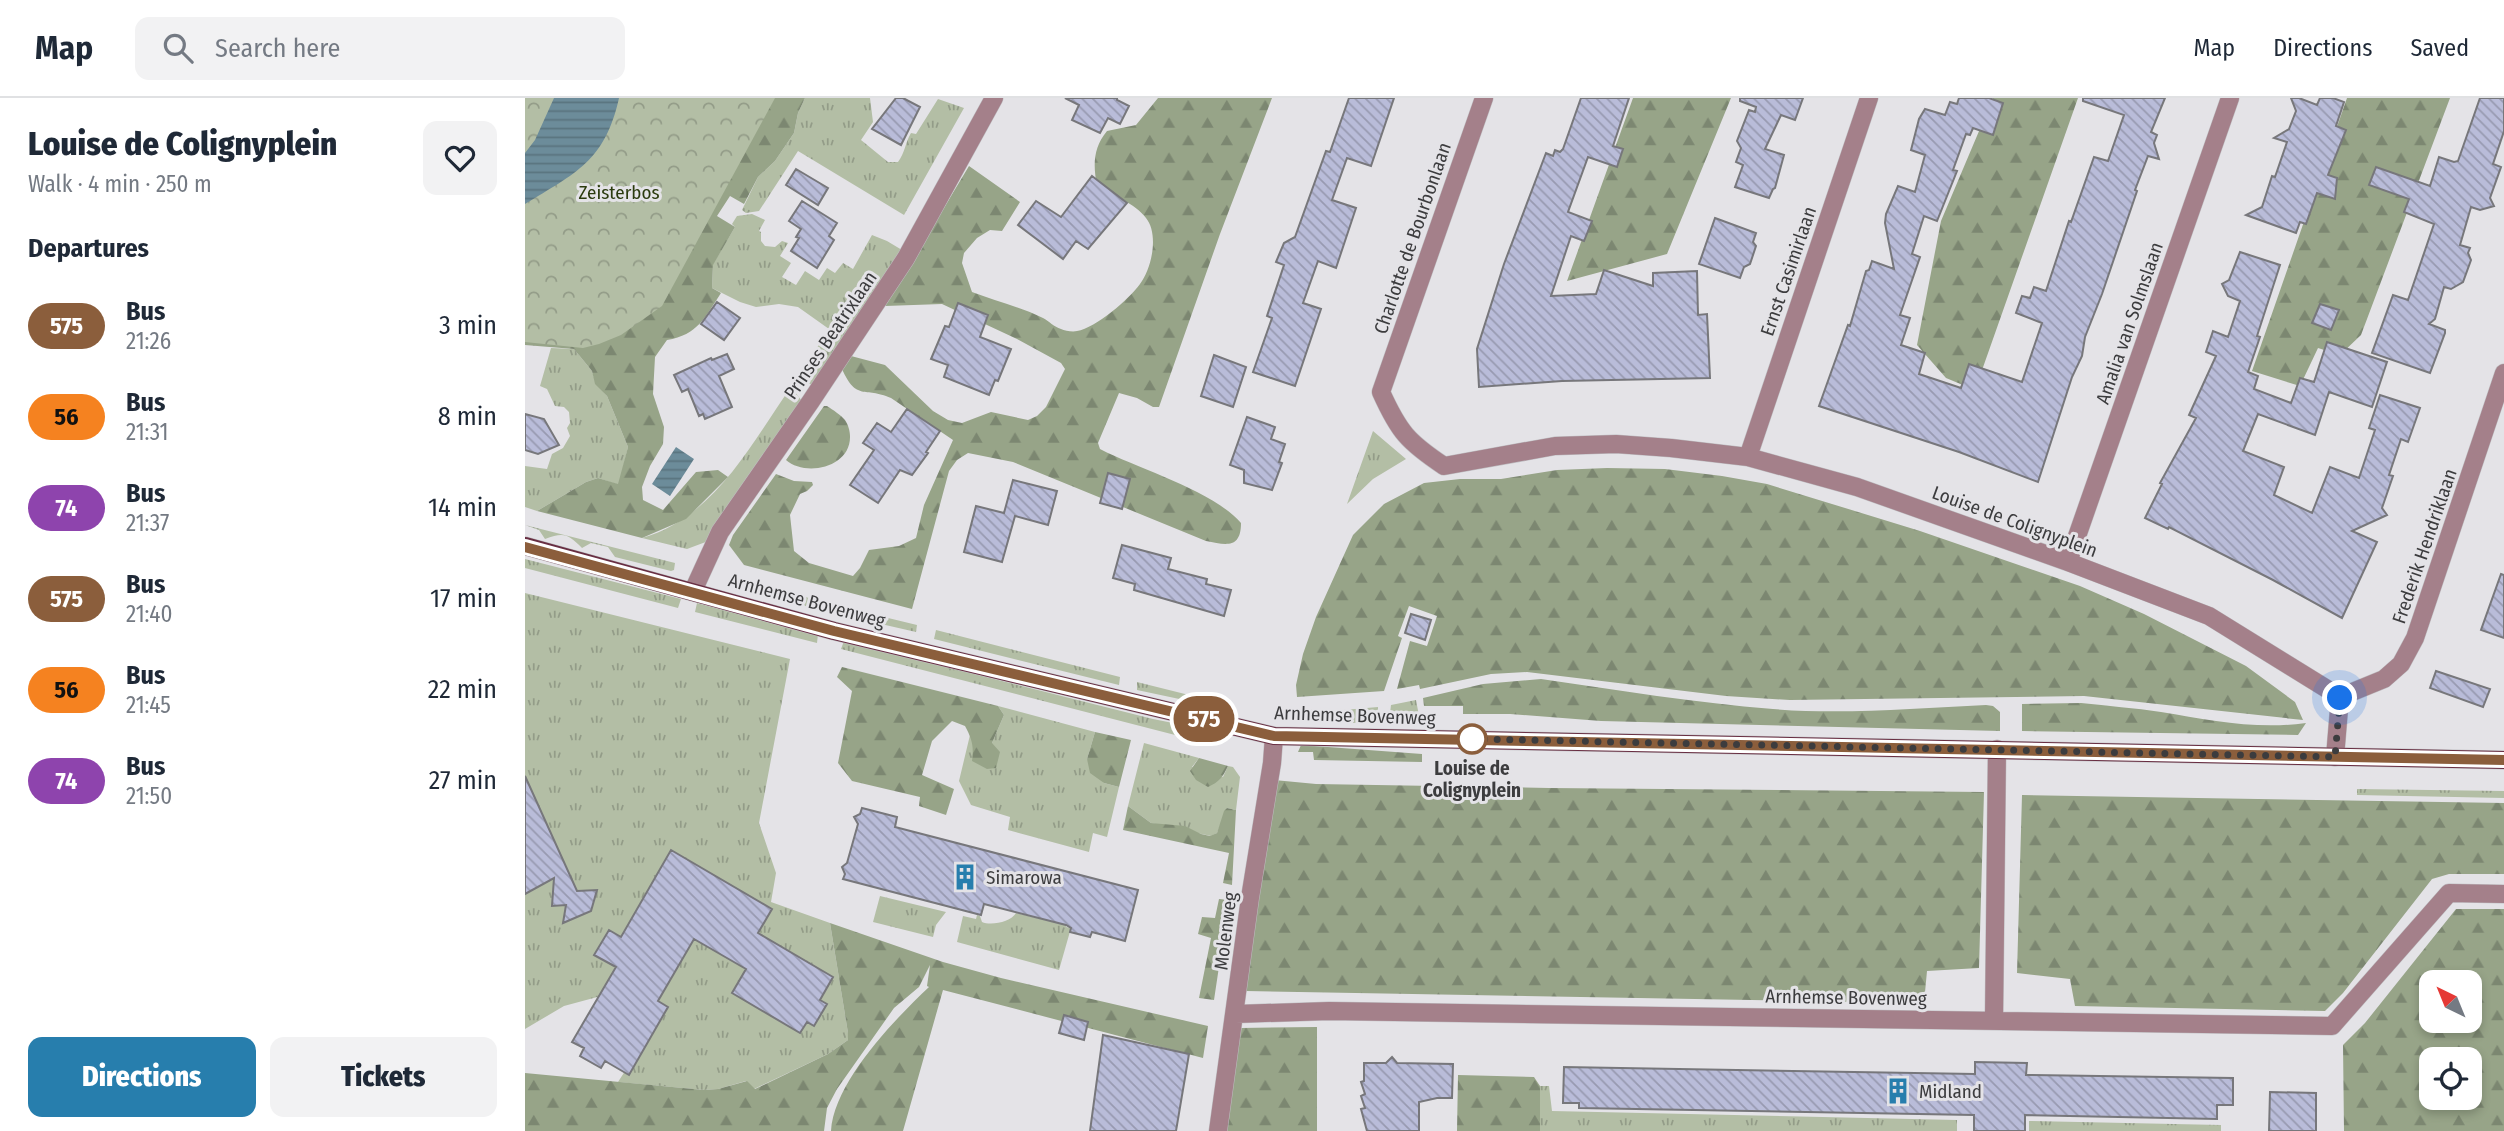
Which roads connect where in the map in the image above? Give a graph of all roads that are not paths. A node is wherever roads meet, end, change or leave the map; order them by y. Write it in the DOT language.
graph roads {
  1 [pos="994,98"];
  2 [pos="1484,98"];
  3 [pos="1869,98"];
  4 [pos="2230,98"];
  5 [pos="2504,373"];
  6 [pos="1381,392"];
  7 [pos="1748,457"];
  8 [pos="525,547"];
  9 [pos="2068,562"];
  10 [pos="693,591"];
  11 [pos="2340,698"];
  12 [pos="1274,736"];
  13 [pos="1997,749"];
  14 [pos="2335,757"];
  15 [pos="2504,760"];
  16 [pos="2504,894"];
  17 [pos="1236,1014"];
  18 [pos="1994,1020"];
  19 [pos="1219,1131"];
  1 -- 10 [label="street, Prinses Beatrixlaan"];
  2 -- 6 [label="street, Charlotte de Bourbonlaan"];
  3 -- 7 [label="street, Ernst Casimirlaan"];
  4 -- 9 [label="street, Amalia van Solmslaan"];
  5 -- 11 [label="street, Frederik Hendriklaan"];
  6 -- 7 [label="street, Louise de Colignyplein"];
  7 -- 9 [label="street, Louise de Colignyplein"];
  8 -- 10 [label="main road, Arnhemse Bovenweg"];
  9 -- 11 [label="street, Louise de Colignyplein"];
  10 -- 12 [label="main road, Arnhemse Bovenweg"];
  11 -- 14 [label="street"];
  12 -- 13 [label="main road, Arnhemse Bovenweg"];
  12 -- 17 [label="street, Molenweg"];
  13 -- 14 [label="main road, Arnhemse Bovenweg"];
  13 -- 18 [label="street"];
  14 -- 15 [label="main road, Arnhemse Bovenweg"];
  16 -- 18 [label="street, Arnhemse Bovenweg"];
  17 -- 18 [label="street, Arnhemse Bovenweg"];
  17 -- 19 [label="street, Molenweg"];
}
